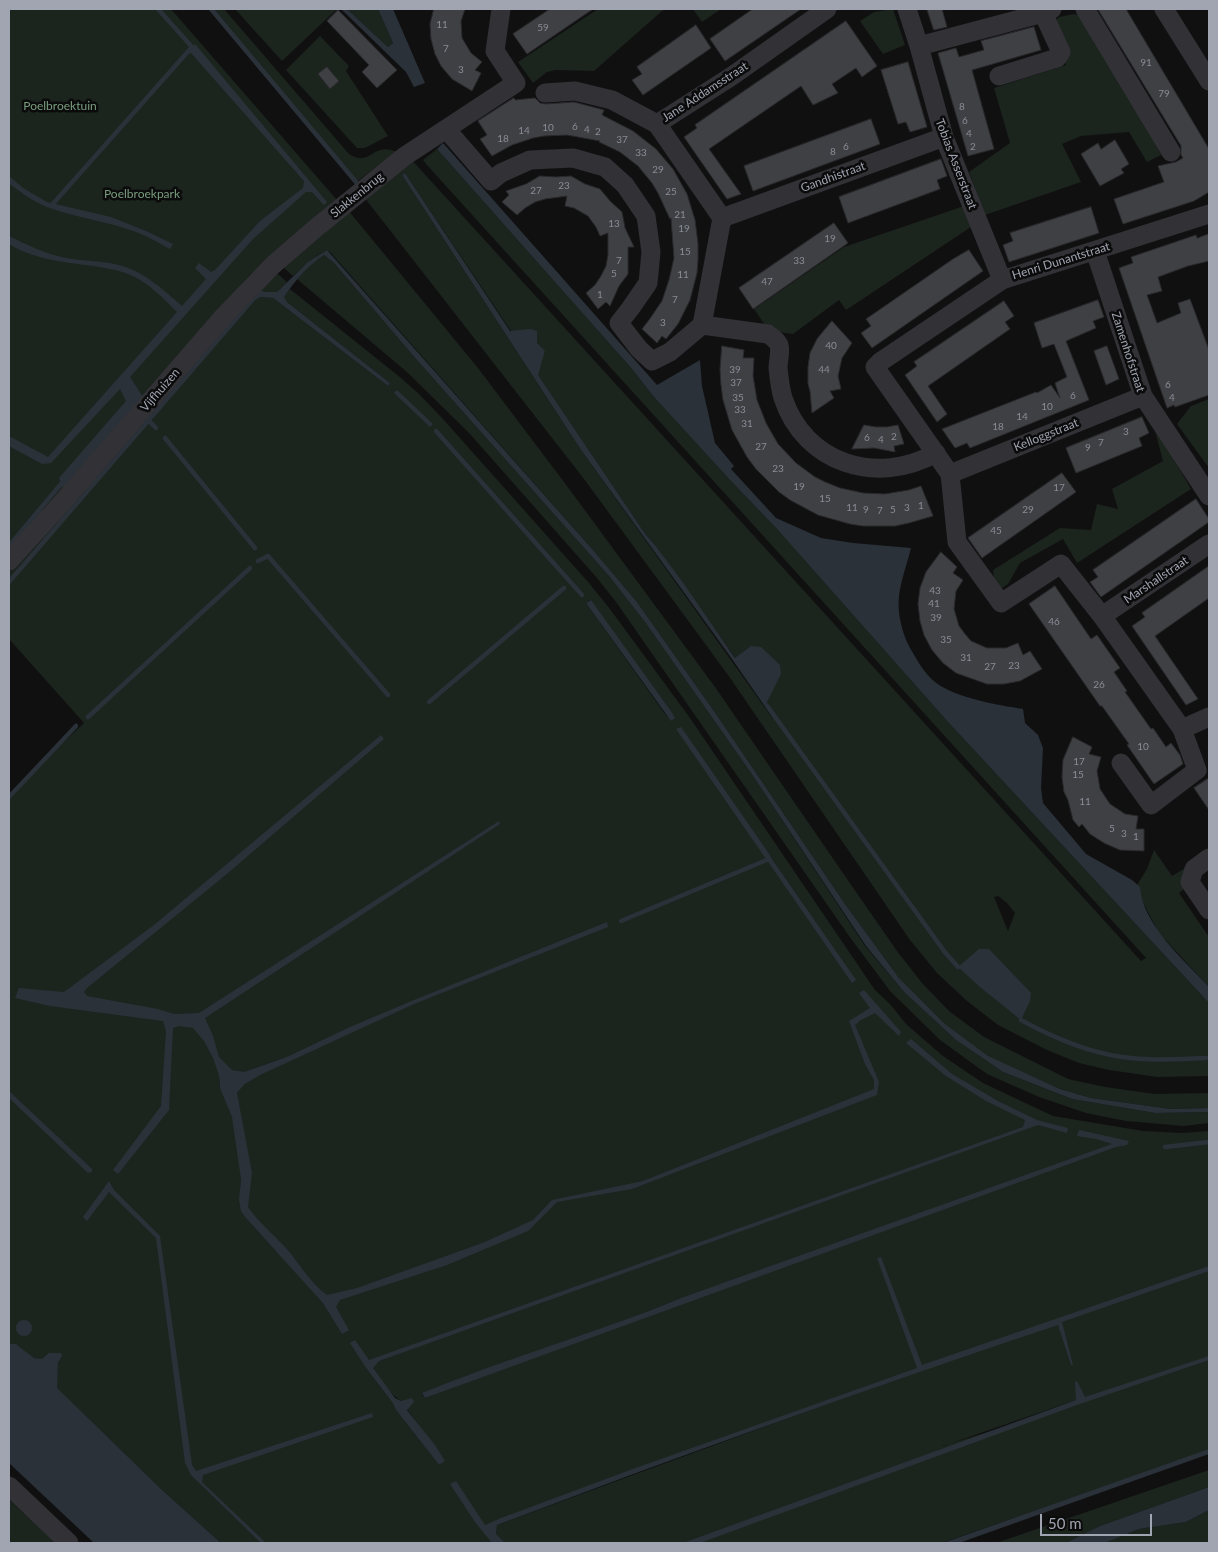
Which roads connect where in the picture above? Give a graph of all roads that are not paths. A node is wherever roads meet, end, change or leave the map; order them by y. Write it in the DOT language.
graph roads {
  1 [pos="502,9"];
  2 [pos="827,9"];
  3 [pos="907,9"];
  4 [pos="1085,9"];
  5 [pos="1164,9"];
  6 [pos="1048,11"];
  7 [pos="919,46"];
  8 [pos="999,76"];
  9 [pos="1209,81"];
  10 [pos="545,93"];
  11 [pos="657,124"];
  12 [pos="446,128"];
  13 [pos="944,137"];
  14 [pos="1171,152"];
  15 [pos="1209,214"];
  16 [pos="722,218"];
  17 [pos="317,227"];
  18 [pos="1095,251"];
  19 [pos="1002,280"];
  20 [pos="702,326"];
  21 [pos="1143,396"];
  22 [pos="936,453"];
  23 [pos="950,474"];
  24 [pos="1209,496"];
  25 [pos="1209,544"];
  26 [pos="9,561"];
  27 [pos="1102,616"];
  28 [pos="1209,717"];
  29 [pos="1182,729"];
  30 [pos="1121,763"];
  31 [pos="1209,858"];
  32 [pos="1209,910"];
  33 [pos="9,1486"];
  34 [pos="69,1543"];
  1 -- 12 [label="street"];
  2 -- 11 [label="street, Jane Addamsstraat"];
  3 -- 7 [label="street, Tobias Asserstraat"];
  4 -- 14 [label="street"];
  5 -- 9 [label="street"];
  6 -- 7 [label="street"];
  6 -- 8 [label="street"];
  7 -- 13 [label="street, Tobias Asserstraat"];
  10 -- 11 [label="street, Jane Addamsstraat"];
  11 -- 16 [label="street"];
  12 -- 17 [label="street, Slakkenbrug"];
  12 -- 20 [label="street"];
  13 -- 16 [label="street, Gandhistraat"];
  13 -- 19 [label="street, Tobias Asserstraat"];
  15 -- 18 [label="street, Henri Dunantstraat"];
  16 -- 20 [label="street"];
  17 -- 26 [label="street, Vijfhuizen"];
  18 -- 19 [label="street, Henri Dunantstraat"];
  18 -- 21 [label="street, Zamenhofstraat"];
  19 -- 22 [label="street, Henri Dunantstraat"];
  20 -- 22 [label="street"];
  21 -- 23 [label="street, Kelloggstraat"];
  21 -- 24 [label="street, Zamenhofstraat"];
  22 -- 23 [label="street"];
  23 -- 27 [label="street"];
  25 -- 27 [label="street, Marshallstraat"];
  27 -- 29 [label="street"];
  28 -- 29 [label="street"];
  29 -- 30 [label="street"];
  31 -- 32 [label="street"];
  33 -- 34 [label="street"];
}
